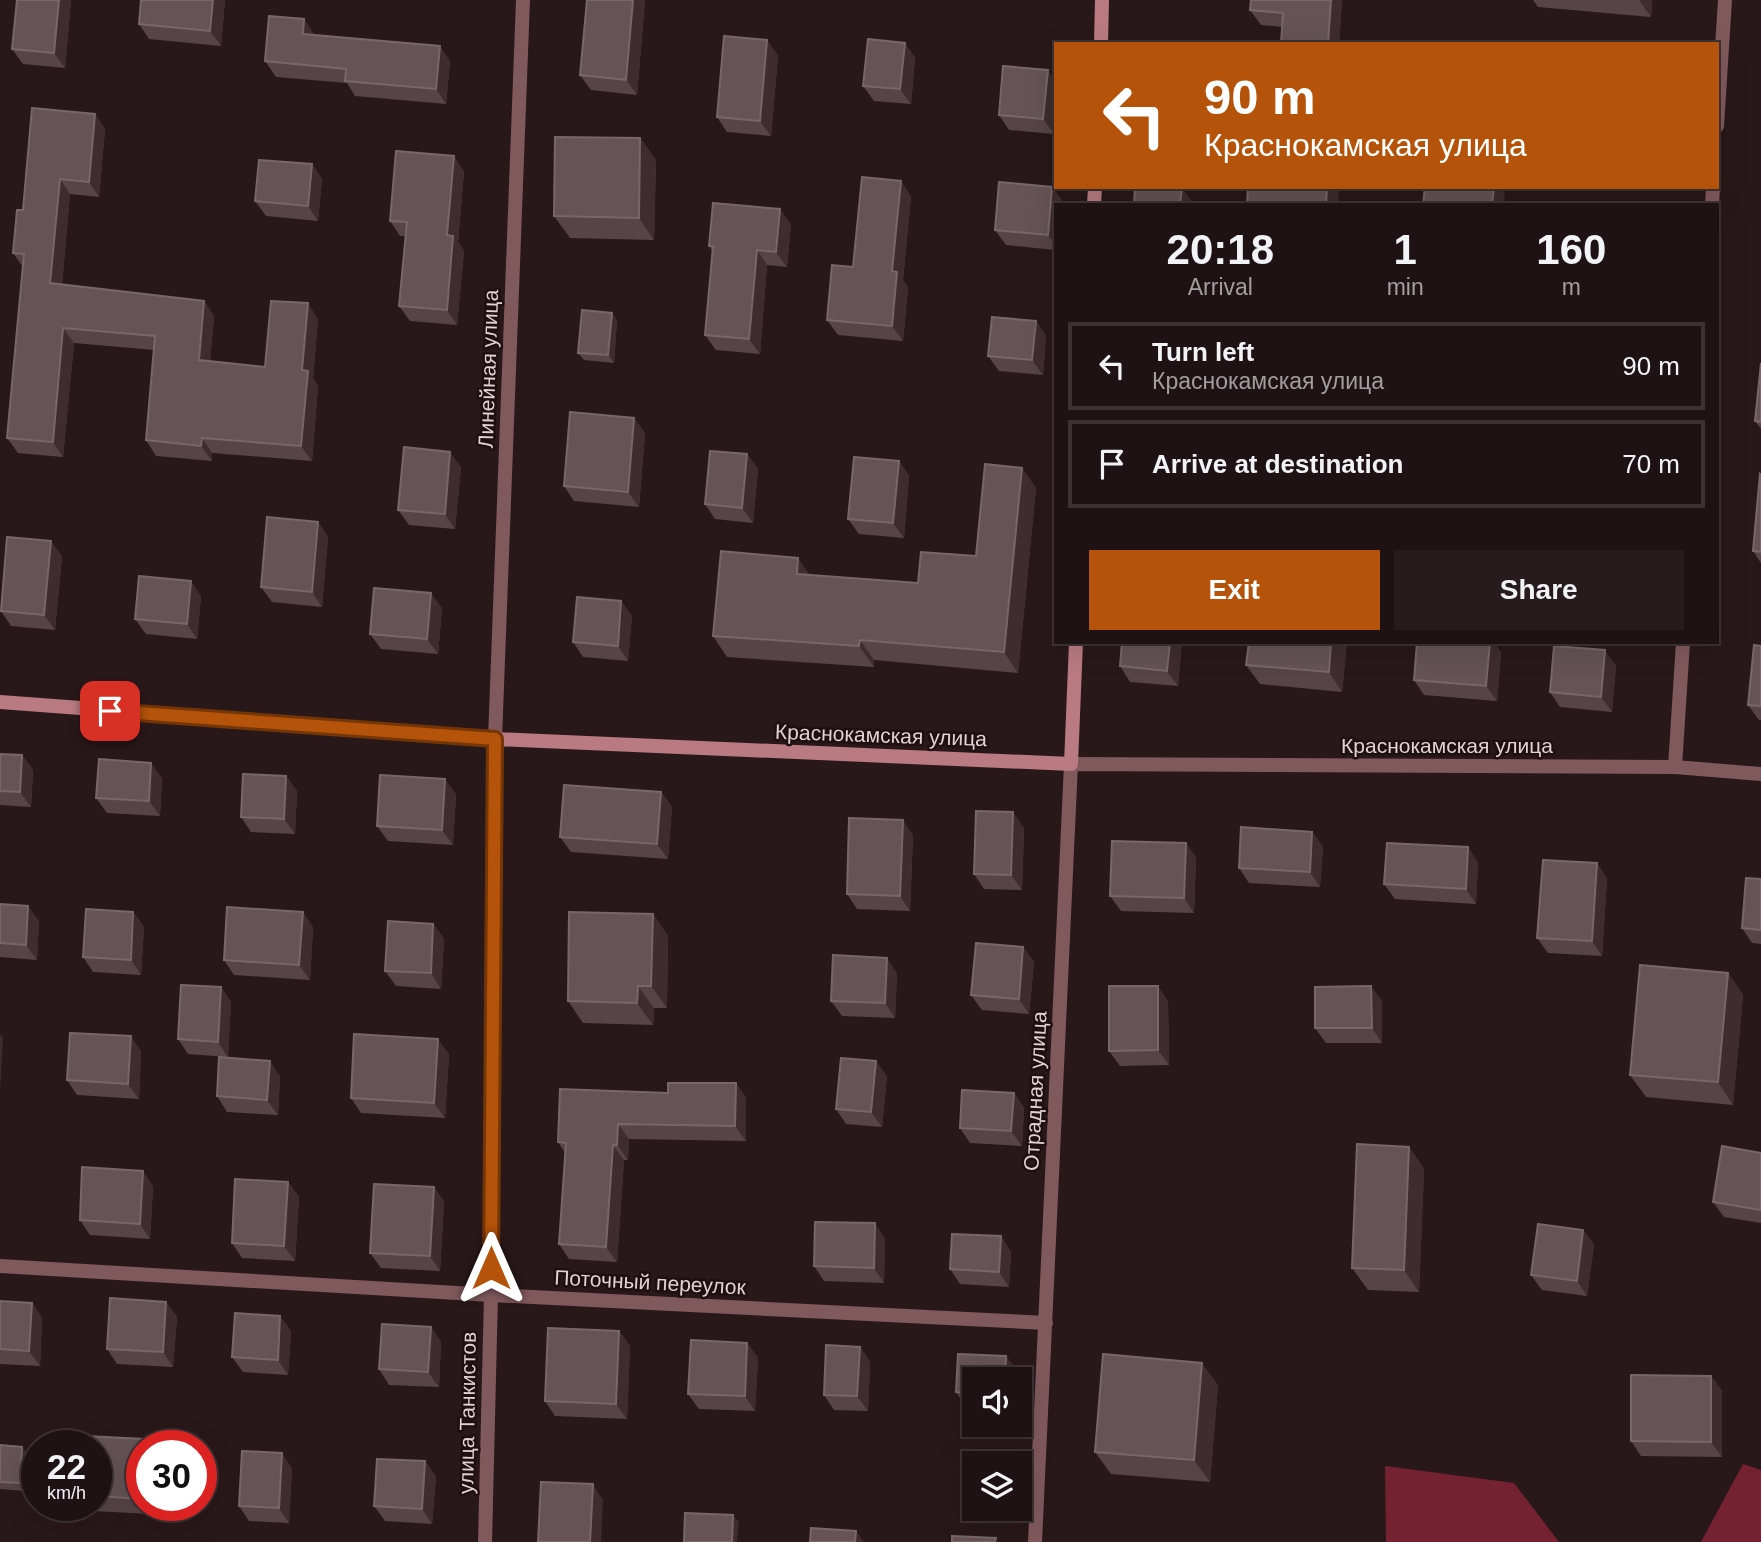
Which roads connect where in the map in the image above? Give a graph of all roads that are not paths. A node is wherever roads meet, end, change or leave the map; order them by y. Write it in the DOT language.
graph roads {
  1 [pos="523,0"];
  2 [pos="1102,0"];
  3 [pos="1725,0"];
  4 [pos="1101,42"];
  5 [pos="1719,94"];
  6 [pos="1076,644"];
  7 [pos="1683,644"];
  8 [pos="0,702"];
  9 [pos="495,739"];
  10 [pos="1071,764"];
  11 [pos="1675,767"];
  12 [pos="1761,774"];
  13 [pos="0,1266"];
  14 [pos="491,1296"];
  15 [pos="1046,1323"];
  16 [pos="485,1542"];
  17 [pos="1035,1542"];
  1 -- 9 [label="street, Линейная улица"];
  2 -- 4 [label="street"];
  3 -- 5 [label="street"];
  6 -- 10 [label="street, Отрадная улица"];
  7 -- 11 [label="street"];
  8 -- 9 [label="street, Краснокамская улица"];
  9 -- 10 [label="street, Краснокамская улица"];
  9 -- 14 [label="street, улица Танкистов"];
  10 -- 11 [label="street, Краснокамская улица"];
  10 -- 15 [label="street, Отрадная улица"];
  11 -- 12 [label="street, Краснокамская улица"];
  13 -- 14 [label="street, Поточный переулок"];
  14 -- 15 [label="street, Поточный переулок"];
  14 -- 16 [label="street, улица Танкистов"];
  15 -- 17 [label="street, Отрадная улица"];
}
